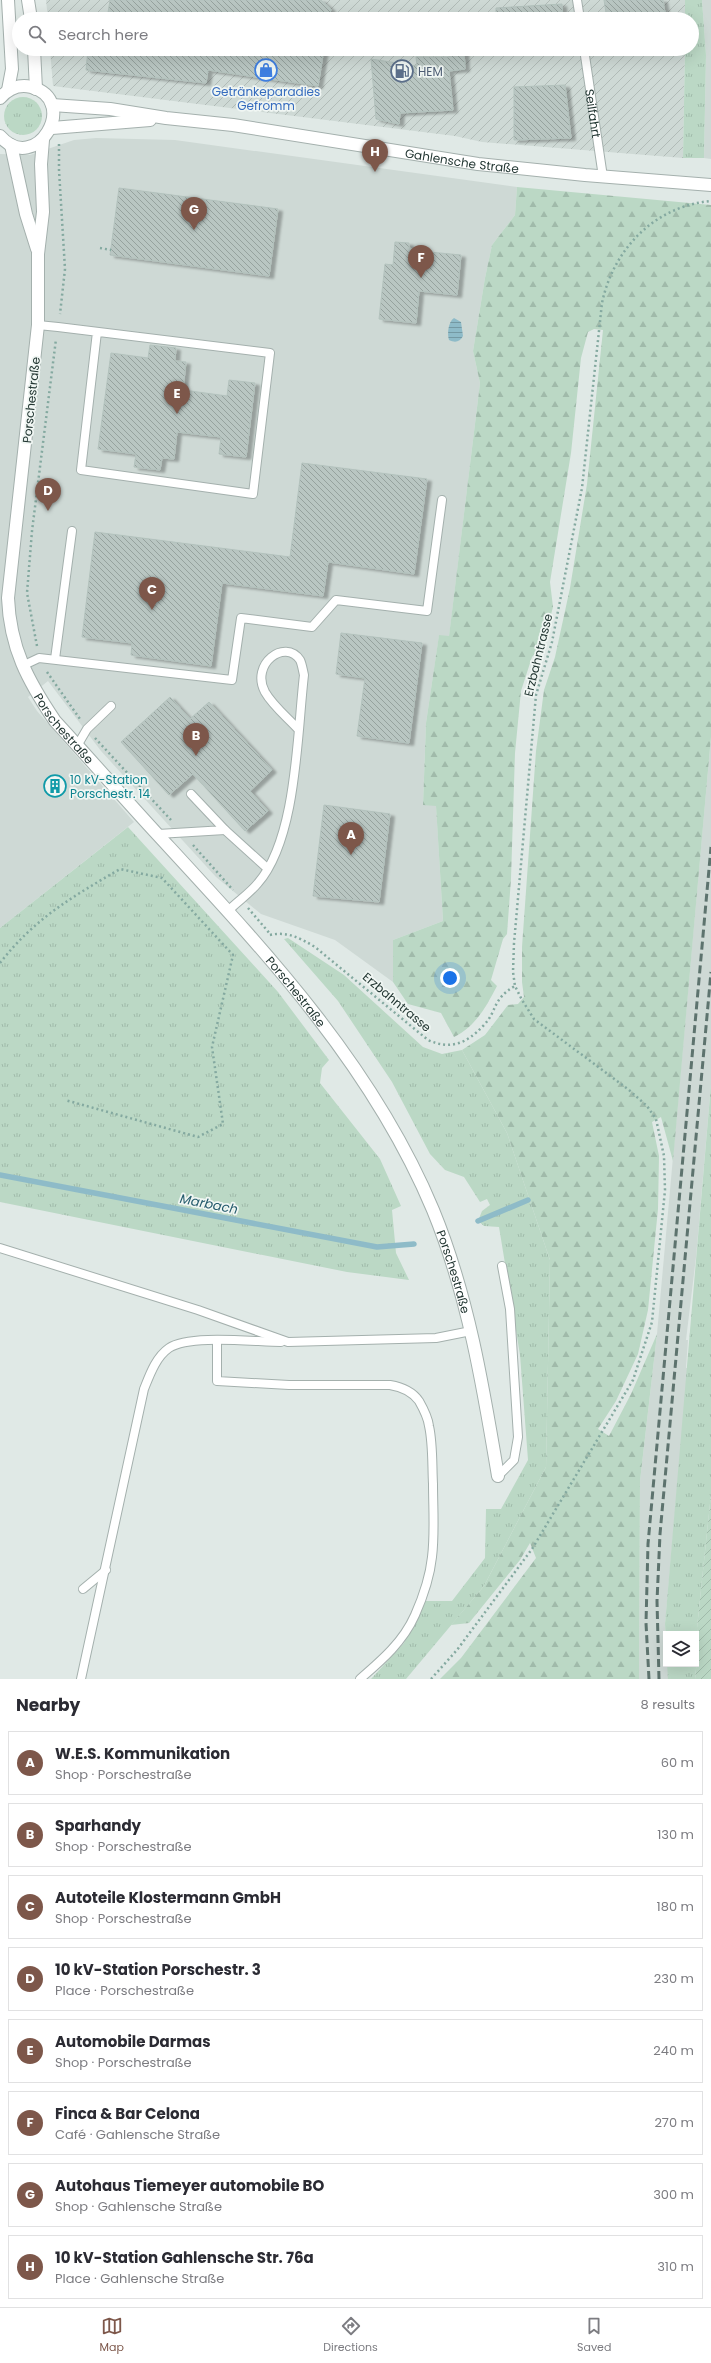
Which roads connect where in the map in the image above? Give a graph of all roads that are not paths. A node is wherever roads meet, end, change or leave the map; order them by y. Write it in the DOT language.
graph roads {
  1 [pos="8,0"];
  2 [pos="28,0"];
  3 [pos="577,0"];
  4 [pos="30,12"];
  5 [pos="579,12"];
  6 [pos="34,56"];
  7 [pos="585,56"];
  8 [pos="36,89"];
  9 [pos="4,94"];
  10 [pos="52,105"];
  11 [pos="166,118"];
  12 [pos="52,128"];
  13 [pos="0,136"];
  14 [pos="43,140"];
  15 [pos="10,145"];
  16 [pos="603,176"];
  17 [pos="711,185"];
  18 [pos="38,254"];
  19 [pos="38,324"];
  20 [pos="97,332"];
  21 [pos="442,500"];
  22 [pos="72,531"];
  23 [pos="5,617"];
  24 [pos="54,659"];
  25 [pos="22,666"];
  26 [pos="111,706"];
  27 [pos="298,729"];
  28 [pos="78,746"];
  29 [pos="191,794"];
  30 [pos="225,830"];
  31 [pos="158,834"];
  32 [pos="267,868"];
  33 [pos="229,910"];
  34 [pos="0,1248"];
  35 [pos="502,1266"];
  36 [pos="471,1331"];
  37 [pos="217,1341"];
  38 [pos="288,1342"];
  39 [pos="498,1476"];
  40 [pos="106,1570"];
  41 [pos="83,1589"];
  42 [pos="81,1679"];
  43 [pos="360,1679"];
  1 -- 9 [label="street"];
  2 -- 4 [label="street"];
  3 -- 5 [label="lane"];
  6 -- 8 [label="street"];
  7 -- 16 [label="lane, Seilfahrt"];
  8 -- 9 [label="street"];
  8 -- 10 [label="street"];
  10 -- 11 [label="street, Gahlensche Straße"];
  10 -- 12 [label="street"];
  11 -- 12 [label="street, Gahlensche Straße"];
  11 -- 16 [label="street, Gahlensche Straße"];
  12 -- 14 [label="street"];
  13 -- 15 [label="street"];
  14 -- 15 [label="street"];
  14 -- 18 [label="street, Porschestraße"];
  15 -- 18 [label="street, Porschestraße"];
  16 -- 17 [label="street, Gahlensche Straße"];
  18 -- 19 [label="street, Porschestraße"];
  19 -- 20 [label="lane"];
  19 -- 23 [label="street, Porschestraße"];
  20 -- 20 [label="lane"];
  21 -- 24 [label="lane"];
  22 -- 24 [label="lane"];
  23 -- 25 [label="street, Porschestraße"];
  24 -- 25 [label="lane"];
  25 -- 28 [label="street, Porschestraße"];
  26 -- 28 [label="lane"];
  27 -- 27 [label="lane"];
  27 -- 32 [label="lane"];
  28 -- 31 [label="street, Porschestraße"];
  29 -- 30 [label="lane"];
  30 -- 31 [label="lane"];
  30 -- 32 [label="lane"];
  31 -- 33 [label="street, Porschestraße"];
  32 -- 33 [label="lane"];
  33 -- 36 [label="street, Porschestraße"];
  34 -- 38 [label="lane"];
  35 -- 39 [label="lane, Porschestraße"];
  36 -- 38 [label="lane"];
  36 -- 39 [label="street, Porschestraße"];
  37 -- 38 [label="lane"];
  37 -- 40 [label="lane"];
  37 -- 43 [label="lane"];
  40 -- 41 [label="lane"];
  40 -- 42 [label="lane"];
}
